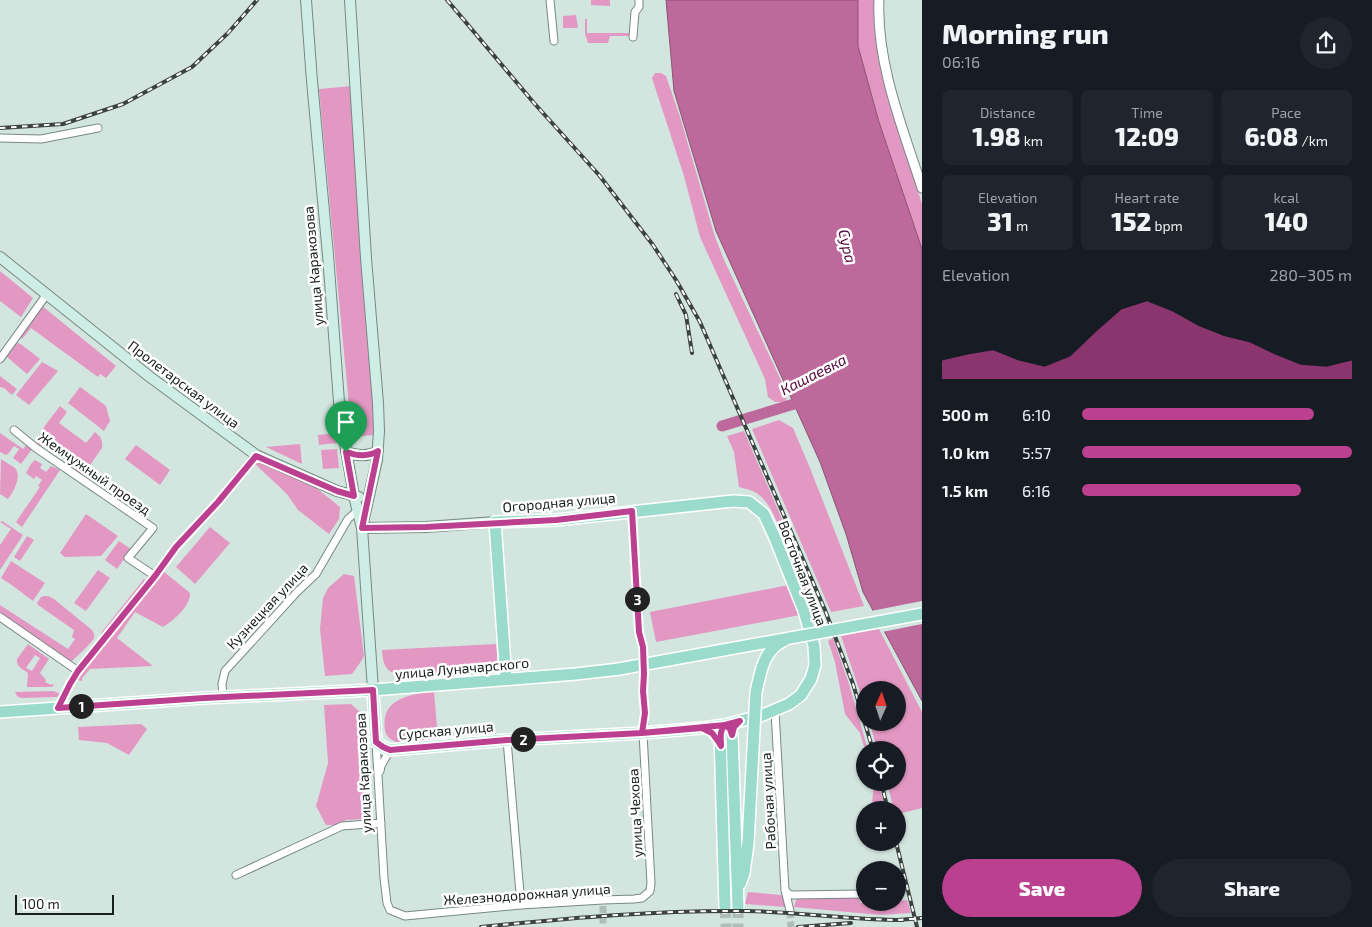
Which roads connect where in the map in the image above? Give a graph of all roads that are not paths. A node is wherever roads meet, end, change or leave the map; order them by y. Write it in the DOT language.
graph roads {
  1 [pos="306,0"];
  2 [pos="350,0"];
  3 [pos="550,0"];
  4 [pos="639,0"];
  5 [pos="879,0"];
  6 [pos="634,37"];
  7 [pos="554,41"];
  8 [pos="98,128"];
  9 [pos="0,138"];
  10 [pos="922,188"];
  11 [pos="0,257"];
  12 [pos="47,294"];
  13 [pos="0,359"];
  14 [pos="14,430"];
  15 [pos="378,451"];
  16 [pos="346,452"];
  17 [pos="256,456"];
  18 [pos="370,495"];
  19 [pos="354,496"];
  20 [pos="757,507"];
  21 [pos="357,511"];
  22 [pos="632,511"];
  23 [pos="495,522"];
  24 [pos="362,528"];
  25 [pos="155,576"];
  26 [pos="922,614"];
  27 [pos="0,616"];
  28 [pos="792,638"];
  29 [pos="78,671"];
  30 [pos="506,679"];
  31 [pos="373,690"];
  32 [pos="223,697"];
  33 [pos="58,708"];
  34 [pos="774,711"];
  35 [pos="0,712"];
  36 [pos="740,721"];
  37 [pos="725,725"];
  38 [pos="702,728"];
  39 [pos="642,733"];
  40 [pos="732,735"];
  41 [pos="507,740"];
  42 [pos="376,742"];
  43 [pos="721,746"];
  44 [pos="390,750"];
  45 [pos="379,774"];
  46 [pos="381,823"];
  47 [pos="236,875"];
  48 [pos="785,890"];
  49 [pos="650,891"];
  50 [pos="737,893"];
  51 [pos="856,894"];
  52 [pos="521,906"];
  53 [pos="726,907"];
  54 [pos="738,907"];
  55 [pos="790,911"];
  56 [pos="405,916"];
  1 -- 16 [label="main road, улица Каракозова"];
  2 -- 15 [label="main road, улица Каракозова"];
  3 -- 7 [label="street"];
  4 -- 6 [label="street"];
  5 -- 10 [label="street"];
  8 -- 9 [label="street"];
  11 -- 12 [label="main road, Пролетарская улица"];
  12 -- 13 [label="street"];
  12 -- 17 [label="main road, Пролетарская улица"];
  14 -- 25 [label="street, Жемчужный проезд"];
  15 -- 16 [label="main road"];
  15 -- 18 [label="main road, улица Каракозова"];
  16 -- 19 [label="main road, улица Каракозова"];
  17 -- 19 [label="main road, Пролетарская улица"];
  17 -- 25 [label="street"];
  18 -- 19 [label="main road, Пролетарская улица"];
  18 -- 24 [label="main road, улица Каракозова"];
  19 -- 21 [label="main road, улица Каракозова"];
  20 -- 22 [label="main road, Огородная улица"];
  20 -- 34 [label="main road, Восточная улица"];
  21 -- 24 [label="main road, улица Каракозова"];
  21 -- 32 [label="street, Кузнецкая улица"];
  22 -- 23 [label="main road, Огородная улица"];
  22 -- 39 [label="street, улица Чехова"];
  23 -- 24 [label="main road, Огородная улица"];
  23 -- 30 [label="main road"];
  24 -- 31 [label="main road, улица Каракозова"];
  25 -- 29 [label="street"];
  26 -- 28 [label="main road, улица Луначарского, bridge"];
  27 -- 29 [label="street"];
  28 -- 30 [label="main road, улица Луначарского, bridge"];
  28 -- 50 [label="main road, bridge"];
  29 -- 33 [label="street"];
  30 -- 31 [label="main road, улица Луначарского"];
  31 -- 32 [label="main road, улица Луначарского"];
  31 -- 42 [label="main road, улица Каракозова"];
  32 -- 33 [label="main road, улица Луначарского"];
  33 -- 35 [label="main road, улица Луначарского"];
  34 -- 36 [label="main road, Восточная улица"];
  34 -- 48 [label="street, Рабочая улица"];
  36 -- 37 [label="main road, Восточная улица"];
  36 -- 40 [label="main road"];
  37 -- 38 [label="main road, Восточная улица"];
  37 -- 40 [label="main road"];
  37 -- 43 [label="main road"];
  38 -- 39 [label="main road, Сурская улица"];
  38 -- 43 [label="main road"];
  39 -- 41 [label="main road, Сурская улица"];
  39 -- 49 [label="street, улица Чехова"];
  40 -- 50 [label="main road"];
  41 -- 44 [label="main road, Сурская улица"];
  41 -- 52 [label="street"];
  42 -- 44 [label="main road, Сурская улица"];
  42 -- 45 [label="street, улица Каракозова"];
  43 -- 53 [label="main road"];
  44 -- 45 [label="street"];
  45 -- 46 [label="street, улица Каракозова"];
  46 -- 47 [label="street"];
  46 -- 56 [label="street, улица Каракозова"];
  48 -- 51 [label="street"];
  48 -- 55 [label="street, Рабочая улица"];
  49 -- 52 [label="street, Железнодорожная улица"];
  50 -- 54 [label="main road"];
  52 -- 56 [label="street, Железнодорожная улица"];
}
